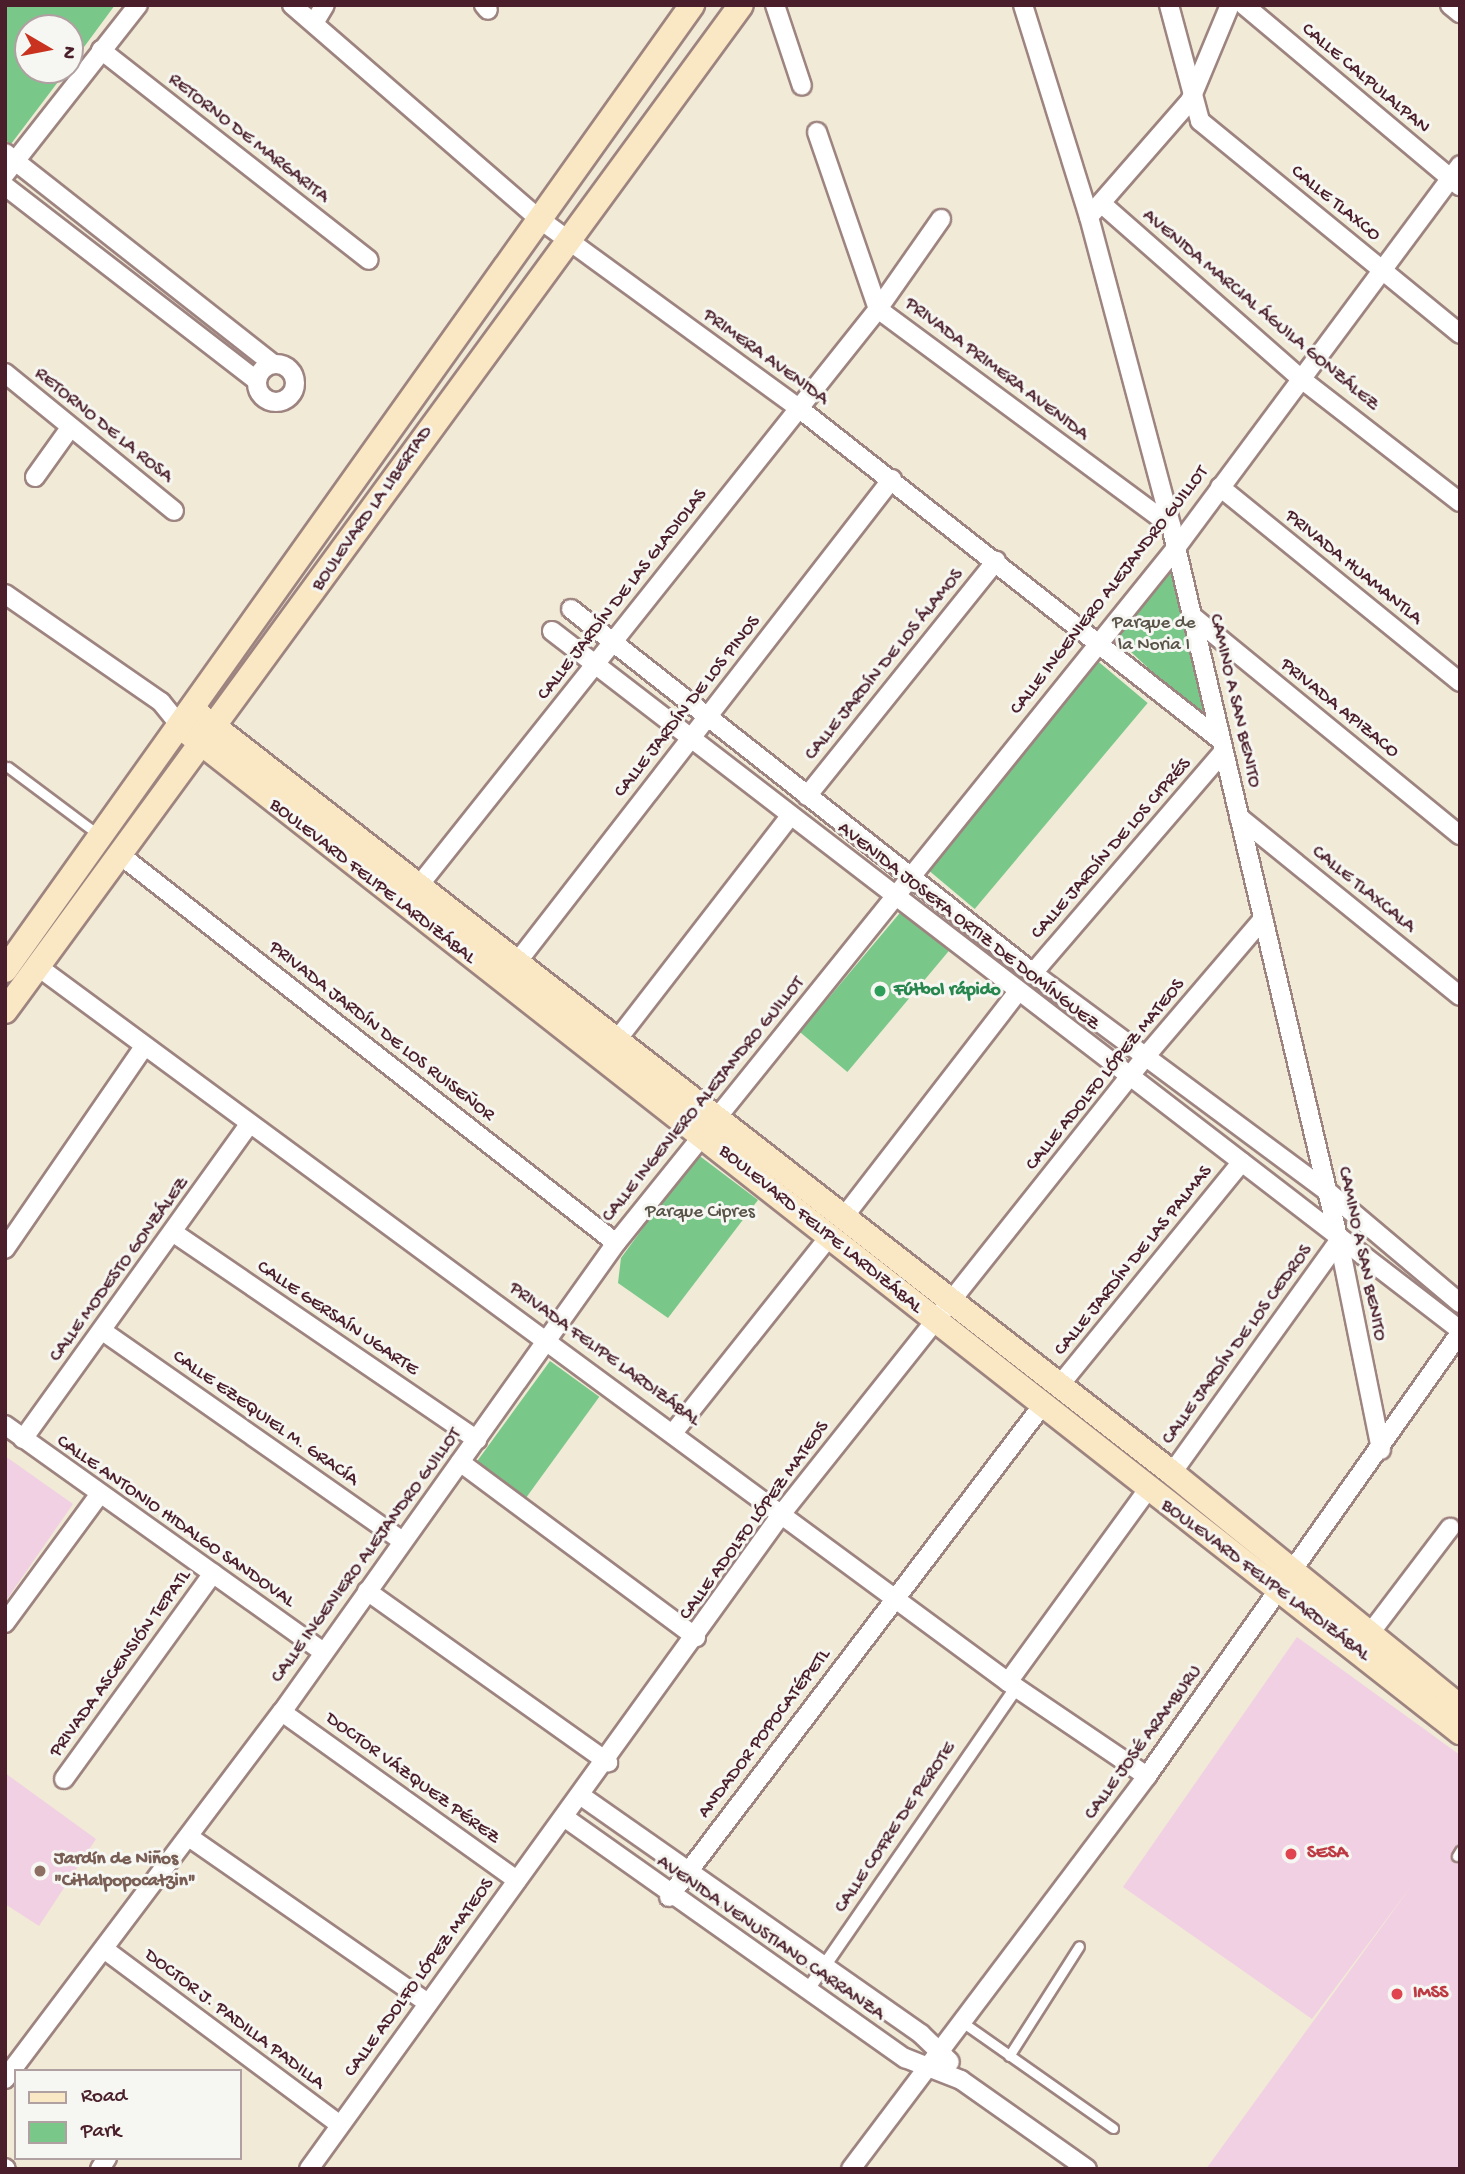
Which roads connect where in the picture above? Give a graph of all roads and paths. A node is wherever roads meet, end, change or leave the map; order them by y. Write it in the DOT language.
graph roads {
  1 [pos="138,5"];
  2 [pos="292,5"];
  3 [pos="325,5"];
  4 [pos="692,5"];
  5 [pos="741,5"];
  6 [pos="775,5"];
  7 [pos="1023,5"];
  8 [pos="1169,5"];
  9 [pos="1230,5"];
  10 [pos="1244,5"];
  11 [pos="1450,5"];
  12 [pos="1460,13"];
  13 [pos="314,23"];
  14 [pos="101,50"];
  15 [pos="802,86"];
  16 [pos="1190,101"];
  17 [pos="817,132"];
  18 [pos="9,163"];
  19 [pos="1456,176"];
  20 [pos="5,186"];
  21 [pos="1101,203"];
  22 [pos="1089,217"];
  23 [pos="538,218"];
  24 [pos="941,219"];
  25 [pos="566,238"];
  26 [pos="369,260"];
  27 [pos="1381,270"];
  28 [pos="878,309"];
  29 [pos="1460,334"];
  30 [pos="272,363"];
  31 [pos="5,373"];
  32 [pos="1300,378"];
  33 [pos="256,380"];
  34 [pos="796,406"];
  35 [pos="70,428"];
  36 [pos="35,477"];
  37 [pos="892,480"];
  38 [pos="1220,487"];
  39 [pos="1460,502"];
  40 [pos="174,511"];
  41 [pos="1171,526"];
  42 [pos="1176,548"];
  43 [pos="996,561"];
  44 [pos="5,594"];
  45 [pos="571,609"];
  46 [pos="1192,617"];
  47 [pos="552,631"];
  48 [pos="1100,642"];
  49 [pos="611,645"];
  50 [pos="596,666"];
  51 [pos="1460,682"];
  52 [pos="706,718"];
  53 [pos="187,719"];
  54 [pos="218,727"];
  55 [pos="690,738"];
  56 [pos="1220,745"];
  57 [pos="202,748"];
  58 [pos="8,767"];
  59 [pos="807,796"];
  60 [pos="791,815"];
  61 [pos="1239,817"];
  62 [pos="1460,835"];
  63 [pos="110,845"];
  64 [pos="910,875"];
  65 [pos="418,887"];
  66 [pos="895,895"];
  67 [pos="402,907"];
  68 [pos="1263,919"];
  69 [pos="16,958"];
  70 [pos="518,961"];
  71 [pos="1033,972"];
  72 [pos="1017,993"];
  73 [pos="1460,996"];
  74 [pos="5,1011"];
  75 [pos="617,1040"];
  76 [pos="143,1048"];
  77 [pos="1145,1056"];
  78 [pos="1129,1078"];
  79 [pos="249,1124"];
  80 [pos="711,1128"];
  81 [pos="1242,1162"];
  82 [pos="1326,1191"];
  83 [pos="836,1228"];
  84 [pos="174,1233"];
  85 [pos="1337,1235"];
  86 [pos="616,1243"];
  87 [pos="5,1250"];
  88 [pos="1460,1303"];
  89 [pos="941,1313"];
  90 [pos="104,1332"];
  91 [pos="1460,1332"];
  92 [pos="546,1338"];
  93 [pos="1059,1386"];
  94 [pos="1041,1407"];
  95 [pos="5,1425"];
  96 [pos="673,1433"];
  97 [pos="23,1439"];
  98 [pos="477,1440"];
  99 [pos="1381,1450"];
  100 [pos="460,1462"];
  101 [pos="1172,1473"];
  102 [pos="1147,1491"];
  103 [pos="99,1495"];
  104 [pos="783,1512"];
  105 [pos="1450,1528"];
  106 [pos="402,1541"];
  107 [pos="213,1573"];
  108 [pos="1286,1581"];
  109 [pos="367,1591"];
  110 [pos="893,1597"];
  111 [pos="5,1623"];
  112 [pos="1368,1636"];
  113 [pos="696,1637"];
  114 [pos="322,1651"];
  115 [pos="1012,1685"];
  116 [pos="1460,1707"];
  117 [pos="282,1712"];
  118 [pos="1460,1732"];
  119 [pos="608,1762"];
  120 [pos="1147,1776"];
  121 [pos="64,1779"];
  122 [pos="580,1795"];
  123 [pos="564,1817"];
  124 [pos="189,1837"];
  125 [pos="690,1870"];
  126 [pos="517,1880"];
  127 [pos="669,1897"];
  128 [pos="1079,1946"];
  129 [pos="104,1950"];
  130 [pos="825,1965"];
  131 [pos="807,1991"];
  132 [pos="428,2003"];
  133 [pos="965,2024"];
  134 [pos="944,2053"];
  135 [pos="1009,2056"];
  136 [pos="930,2070"];
  137 [pos="5,2079"];
  138 [pos="961,2080"];
  139 [pos="339,2124"];
  140 [pos="1113,2128"];
  141 [pos="1082,2167"];
  142 [pos="309,2169"];
  143 [pos="851,2169"];
  1 -- 14 [label="street"];
  2 -- 13 [label="street, PRIMERA AVENIDA"];
  3 -- 13 [label="street"];
  4 -- 23 [label="main road, BOULEVARD LA LIBERTAD"];
  5 -- 25 [label="main road, BOULEVARD LA LIBERTAD"];
  6 -- 15 [label="street"];
  7 -- 22 [label="street"];
  8 -- 16 [label="street"];
  9 -- 16 [label="street"];
  10 -- 19 [label="street, CALLE CALPULALPAN"];
  11 -- 12 [label="street"];
  13 -- 23 [label="street, PRIMERA AVENIDA"];
  14 -- 18 [label="street"];
  14 -- 26 [label="street, RETORNO DE MARGARITA"];
  16 -- 21 [label="street"];
  16 -- 27 [label="street, CALLE TLAXCO"];
  17 -- 28 [label="street, PRIVADA PRIMERA AVENIDA"];
  18 -- 30 [label="street"];
  19 -- 27 [label="street, CALLE INGENIERO ALEJANDRO GUILLOT"];
  20 -- 33 [label="street"];
  21 -- 22 [label="street"];
  21 -- 32 [label="street, AVENIDA MARCIAL ÁGUILA GONZÁLEZ"];
  22 -- 41 [label="street, CAMINO A SAN BENITO"];
  23 -- 25 [label="street, PRIMERA AVENIDA"];
  23 -- 53 [label="main road, BOULEVARD LA LIBERTAD"];
  24 -- 28 [label="street, CALLE JARDÍN DE LAS GLADIOLAS"];
  25 -- 34 [label="street, PRIMERA AVENIDA"];
  25 -- 54 [label="main road, BOULEVARD LA LIBERTAD"];
  27 -- 29 [label="street, CALLE TLAXCO"];
  27 -- 32 [label="street, CALLE INGENIERO ALEJANDRO GUILLOT"];
  28 -- 34 [label="street, CALLE JARDÍN DE LAS GLADIOLAS"];
  28 -- 41 [label="street, PRIVADA PRIMERA AVENIDA"];
  30 -- 33 [label="street"];
  30 -- 33 [label="street"];
  31 -- 35 [label="street, RETORNO DE LA ROSA"];
  32 -- 38 [label="street, CALLE INGENIERO ALEJANDRO GUILLOT"];
  32 -- 39 [label="street, AVENIDA MARCIAL ÁGUILA GONZÁLEZ"];
  34 -- 37 [label="street, PRIMERA AVENIDA"];
  34 -- 49 [label="street, CALLE JARDÍN DE LAS GLADIOLAS"];
  35 -- 36 [label="street"];
  35 -- 40 [label="street, RETORNO DE LA ROSA"];
  37 -- 43 [label="street, PRIMERA AVENIDA"];
  37 -- 52 [label="street, CALLE JARDÍN DE LOS PINOS"];
  38 -- 42 [label="street, CALLE INGENIERO ALEJANDRO GUILLOT"];
  38 -- 51 [label="street, PRIVADA HUAMANTLA"];
  41 -- 42 [label="street, CAMINO A SAN BENITO"];
  42 -- 46 [label="street, CAMINO A SAN BENITO"];
  42 -- 48 [label="street, CALLE INGENIERO ALEJANDRO GUILLOT"];
  43 -- 48 [label="street, PRIMERA AVENIDA"];
  43 -- 59 [label="street, CALLE JARDÍN DE LOS ÁLAMOS"];
  44 -- 53 [label="street"];
  45 -- 49 [label="street, AVENIDA JOSEFA ORTIZ DE DOMÍNGUEZ"];
  46 -- 56 [label="street, CAMINO A SAN BENITO"];
  46 -- 62 [label="street, PRIVADA APIZACO"];
  47 -- 50 [label="street, AVENIDA JOSEFA ORTIZ DE DOMÍNGUEZ"];
  48 -- 56 [label="street, PRIMERA AVENIDA"];
  48 -- 64 [label="street, CALLE INGENIERO ALEJANDRO GUILLOT"];
  49 -- 50 [label="street, CALLE JARDÍN DE LAS GLADIOLAS"];
  49 -- 52 [label="street, AVENIDA JOSEFA ORTIZ DE DOMÍNGUEZ"];
  50 -- 55 [label="street, AVENIDA JOSEFA ORTIZ DE DOMÍNGUEZ"];
  50 -- 65 [label="street, CALLE JARDÍN DE LAS GLADIOLAS"];
  52 -- 55 [label="street, CALLE JARDÍN DE LOS PINOS"];
  52 -- 59 [label="street, AVENIDA JOSEFA ORTIZ DE DOMÍNGUEZ"];
  53 -- 54 [label="main road, BOULEVARD FELIPE LARDIZÁBAL"];
  53 -- 57 [label="main road, BOULEVARD FELIPE LARDIZÁBAL"];
  53 -- 63 [label="main road, BOULEVARD LA LIBERTAD"];
  54 -- 57 [label="main road, BOULEVARD LA LIBERTAD"];
  54 -- 65 [label="main road, BOULEVARD FELIPE LARDIZÁBAL"];
  55 -- 60 [label="street, AVENIDA JOSEFA ORTIZ DE DOMÍNGUEZ"];
  55 -- 70 [label="street, CALLE JARDÍN DE LOS PINOS"];
  56 -- 61 [label="street, CAMINO A SAN BENITO"];
  56 -- 71 [label="street, CALLE JARDÍN DE LOS CIPRÉS"];
  57 -- 63 [label="main road, BOULEVARD LA LIBERTAD"];
  57 -- 67 [label="main road, BOULEVARD FELIPE LARDIZÁBAL"];
  58 -- 63 [label="lane"];
  59 -- 64 [label="street, AVENIDA JOSEFA ORTIZ DE DOMÍNGUEZ"];
  60 -- 66 [label="street, AVENIDA JOSEFA ORTIZ DE DOMÍNGUEZ"];
  60 -- 75 [label="street"];
  61 -- 68 [label="street, CAMINO A SAN BENITO"];
  61 -- 73 [label="street, CALLE TLAXCALA"];
  63 -- 69 [label="main road, BOULEVARD LA LIBERTAD"];
  63 -- 86 [label="street, PRIVADA JARDÍN DE LOS RUISEÑOR"];
  64 -- 66 [label="street, CALLE INGENIERO ALEJANDRO GUILLOT"];
  64 -- 71 [label="street, AVENIDA JOSEFA ORTIZ DE DOMÍNGUEZ"];
  65 -- 67 [label="street, CALLE JARDÍN DE LAS GLADIOLAS"];
  65 -- 70 [label="main road, BOULEVARD FELIPE LARDIZÁBAL"];
  66 -- 72 [label="street, AVENIDA JOSEFA ORTIZ DE DOMÍNGUEZ"];
  66 -- 80 [label="street, CALLE INGENIERO ALEJANDRO GUILLOT"];
  67 -- 80 [label="main road, BOULEVARD FELIPE LARDIZÁBAL"];
  68 -- 77 [label="street, CALLE ADOLFO LÓPEZ MATEOS"];
  68 -- 82 [label="street, CAMINO A SAN BENITO"];
  69 -- 74 [label="main road, BOULEVARD LA LIBERTAD"];
  69 -- 76 [label="street, PRIVADA FELIPE LARDIZÁBAL"];
  70 -- 75 [label="main road, BOULEVARD FELIPE LARDIZÁBAL"];
  71 -- 77 [label="street, AVENIDA JOSEFA ORTIZ DE DOMÍNGUEZ"];
  72 -- 78 [label="street, AVENIDA JOSEFA ORTIZ DE DOMÍNGUEZ"];
  72 -- 83 [label="street"];
  75 -- 80 [label="main road, BOULEVARD FELIPE LARDIZÁBAL"];
  76 -- 79 [label="street, PRIVADA FELIPE LARDIZÁBAL"];
  76 -- 87 [label="street"];
  77 -- 78 [label="street, CALLE ADOLFO LÓPEZ MATEOS"];
  77 -- 82 [label="street, AVENIDA JOSEFA ORTIZ DE DOMÍNGUEZ"];
  78 -- 81 [label="street, AVENIDA JOSEFA ORTIZ DE DOMÍNGUEZ"];
  78 -- 89 [label="street, CALLE ADOLFO LÓPEZ MATEOS"];
  79 -- 84 [label="street, CALLE MODESTO GONZÁLEZ"];
  79 -- 92 [label="street, PRIVADA FELIPE LARDIZÁBAL"];
  80 -- 83 [label="main road, BOULEVARD FELIPE LARDIZÁBAL"];
  80 -- 86 [label="street, CALLE INGENIERO ALEJANDRO GUILLOT"];
  81 -- 85 [label="street, AVENIDA JOSEFA ORTIZ DE DOMÍNGUEZ"];
  81 -- 93 [label="street, CALLE JARDÍN DE LAS PALMAS"];
  82 -- 85 [label="street, CAMINO A SAN BENITO"];
  82 -- 88 [label="street, AVENIDA JOSEFA ORTIZ DE DOMÍNGUEZ"];
  83 -- 89 [label="main road, BOULEVARD FELIPE LARDIZÁBAL"];
  83 -- 96 [label="street"];
  84 -- 90 [label="street, CALLE MODESTO GONZÁLEZ"];
  84 -- 98 [label="street, CALLE GERSAÍN UGARTE"];
  85 -- 91 [label="street, AVENIDA JOSEFA ORTIZ DE DOMÍNGUEZ"];
  85 -- 99 [label="street, CAMINO A SAN BENITO"];
  85 -- 101 [label="street, CALLE JARDÍN DE LOS CEDROS"];
  86 -- 92 [label="street, CALLE INGENIERO ALEJANDRO GUILLOT"];
  89 -- 93 [label="main road, BOULEVARD FELIPE LARDIZÁBAL"];
  89 -- 94 [label="main road, BOULEVARD FELIPE LARDIZÁBAL"];
  89 -- 104 [label="street, CALLE ADOLFO LÓPEZ MATEOS"];
  90 -- 97 [label="street, CALLE MODESTO GONZÁLEZ"];
  90 -- 106 [label="street, CALLE EZEQUIEL M. GRACÍA"];
  91 -- 99 [label="street, CALLE JOSÉ ARAMBURU"];
  92 -- 96 [label="street, PRIVADA FELIPE LARDIZÁBAL"];
  92 -- 98 [label="street, CALLE INGENIERO ALEJANDRO GUILLOT"];
  93 -- 101 [label="main road, BOULEVARD FELIPE LARDIZÁBAL"];
  94 -- 102 [label="main road, BOULEVARD FELIPE LARDIZÁBAL"];
  94 -- 110 [label="street"];
  95 -- 97 [label="street, CALLE ANTONIO HIDALGO SANDOVAL"];
  96 -- 104 [label="street, PRIVADA FELIPE LARDIZÁBAL"];
  97 -- 103 [label="street, CALLE ANTONIO HIDALGO SANDOVAL"];
  98 -- 100 [label="street, CALLE INGENIERO ALEJANDRO GUILLOT"];
  99 -- 108 [label="street, CALLE JOSÉ ARAMBURU"];
  100 -- 106 [label="street, CALLE INGENIERO ALEJANDRO GUILLOT"];
  100 -- 113 [label="street"];
  101 -- 108 [label="main road, BOULEVARD FELIPE LARDIZÁBAL"];
  102 -- 108 [label="main road, BOULEVARD FELIPE LARDIZÁBAL"];
  102 -- 115 [label="street"];
  103 -- 107 [label="street, CALLE ANTONIO HIDALGO SANDOVAL"];
  103 -- 111 [label="street"];
  104 -- 110 [label="street, PRIVADA FELIPE LARDIZÁBAL"];
  104 -- 113 [label="street, CALLE ADOLFO LÓPEZ MATEOS"];
  105 -- 112 [label="street"];
  106 -- 109 [label="street, CALLE INGENIERO ALEJANDRO GUILLOT"];
  107 -- 114 [label="street, CALLE ANTONIO HIDALGO SANDOVAL"];
  107 -- 121 [label="street, PRIVADA ASCENSIÓN TEPATL"];
  108 -- 112 [label="main road, BOULEVARD FELIPE LARDIZÁBAL"];
  108 -- 118 [label="main road, BOULEVARD FELIPE LARDIZÁBAL"];
  108 -- 120 [label="street, CALLE JOSÉ ARAMBURU"];
  109 -- 114 [label="street, CALLE INGENIERO ALEJANDRO GUILLOT"];
  109 -- 119 [label="street"];
  110 -- 115 [label="street, PRIVADA FELIPE LARDIZÁBAL"];
  110 -- 125 [label="street, ANDADOR POPOCATÉPETL"];
  112 -- 116 [label="main road, BOULEVARD FELIPE LARDIZÁBAL"];
  113 -- 119 [label="street, CALLE ADOLFO LÓPEZ MATEOS"];
  114 -- 117 [label="street, CALLE INGENIERO ALEJANDRO GUILLOT"];
  115 -- 120 [label="street, PRIVADA FELIPE LARDIZÁBAL"];
  115 -- 130 [label="street, CALLE COFRE DE PEROTE"];
  117 -- 124 [label="street, CALLE INGENIERO ALEJANDRO GUILLOT"];
  117 -- 126 [label="street, DOCTOR VÁZQUEZ PÉREZ"];
  119 -- 122 [label="street, CALLE ADOLFO LÓPEZ MATEOS"];
  120 -- 133 [label="street, CALLE JOSÉ ARAMBURU"];
  122 -- 123 [label="street, CALLE ADOLFO LÓPEZ MATEOS"];
  122 -- 125 [label="street, AVENIDA VENUSTIANO CARRANZA"];
  123 -- 126 [label="street, CALLE ADOLFO LÓPEZ MATEOS"];
  123 -- 127 [label="street, AVENIDA VENUSTIANO CARRANZA"];
  124 -- 129 [label="street, CALLE INGENIERO ALEJANDRO GUILLOT"];
  124 -- 132 [label="street"];
  125 -- 127 [label="street, ANDADOR POPOCATÉPETL"];
  125 -- 130 [label="street, AVENIDA VENUSTIANO CARRANZA"];
  126 -- 132 [label="street, CALLE ADOLFO LÓPEZ MATEOS"];
  127 -- 131 [label="street, AVENIDA VENUSTIANO CARRANZA"];
  128 -- 135 [label="lane"];
  129 -- 137 [label="street, CALLE INGENIERO ALEJANDRO GUILLOT"];
  129 -- 139 [label="street, DOCTOR J. PADILLA PADILLA"];
  130 -- 131 [label="street, CALLE COFRE DE PEROTE"];
  130 -- 134 [label="street, AVENIDA VENUSTIANO CARRANZA"];
  131 -- 136 [label="street, AVENIDA VENUSTIANO CARRANZA"];
  132 -- 139 [label="street, CALLE ADOLFO LÓPEZ MATEOS"];
  133 -- 134 [label="street, CALLE JOSÉ ARAMBURU"];
  133 -- 135 [label="lane"];
  134 -- 136 [label="street, CALLE JOSÉ ARAMBURU"];
  134 -- 138 [label="street, AVENIDA VENUSTIANO CARRANZA"];
  135 -- 140 [label="lane"];
  136 -- 138 [label="street, AVENIDA VENUSTIANO CARRANZA"];
  136 -- 143 [label="street, CALLE JOSÉ ARAMBURU"];
  138 -- 141 [label="street, AVENIDA VENUSTIANO CARRANZA"];
  139 -- 142 [label="street, CALLE ADOLFO LÓPEZ MATEOS"];
}
